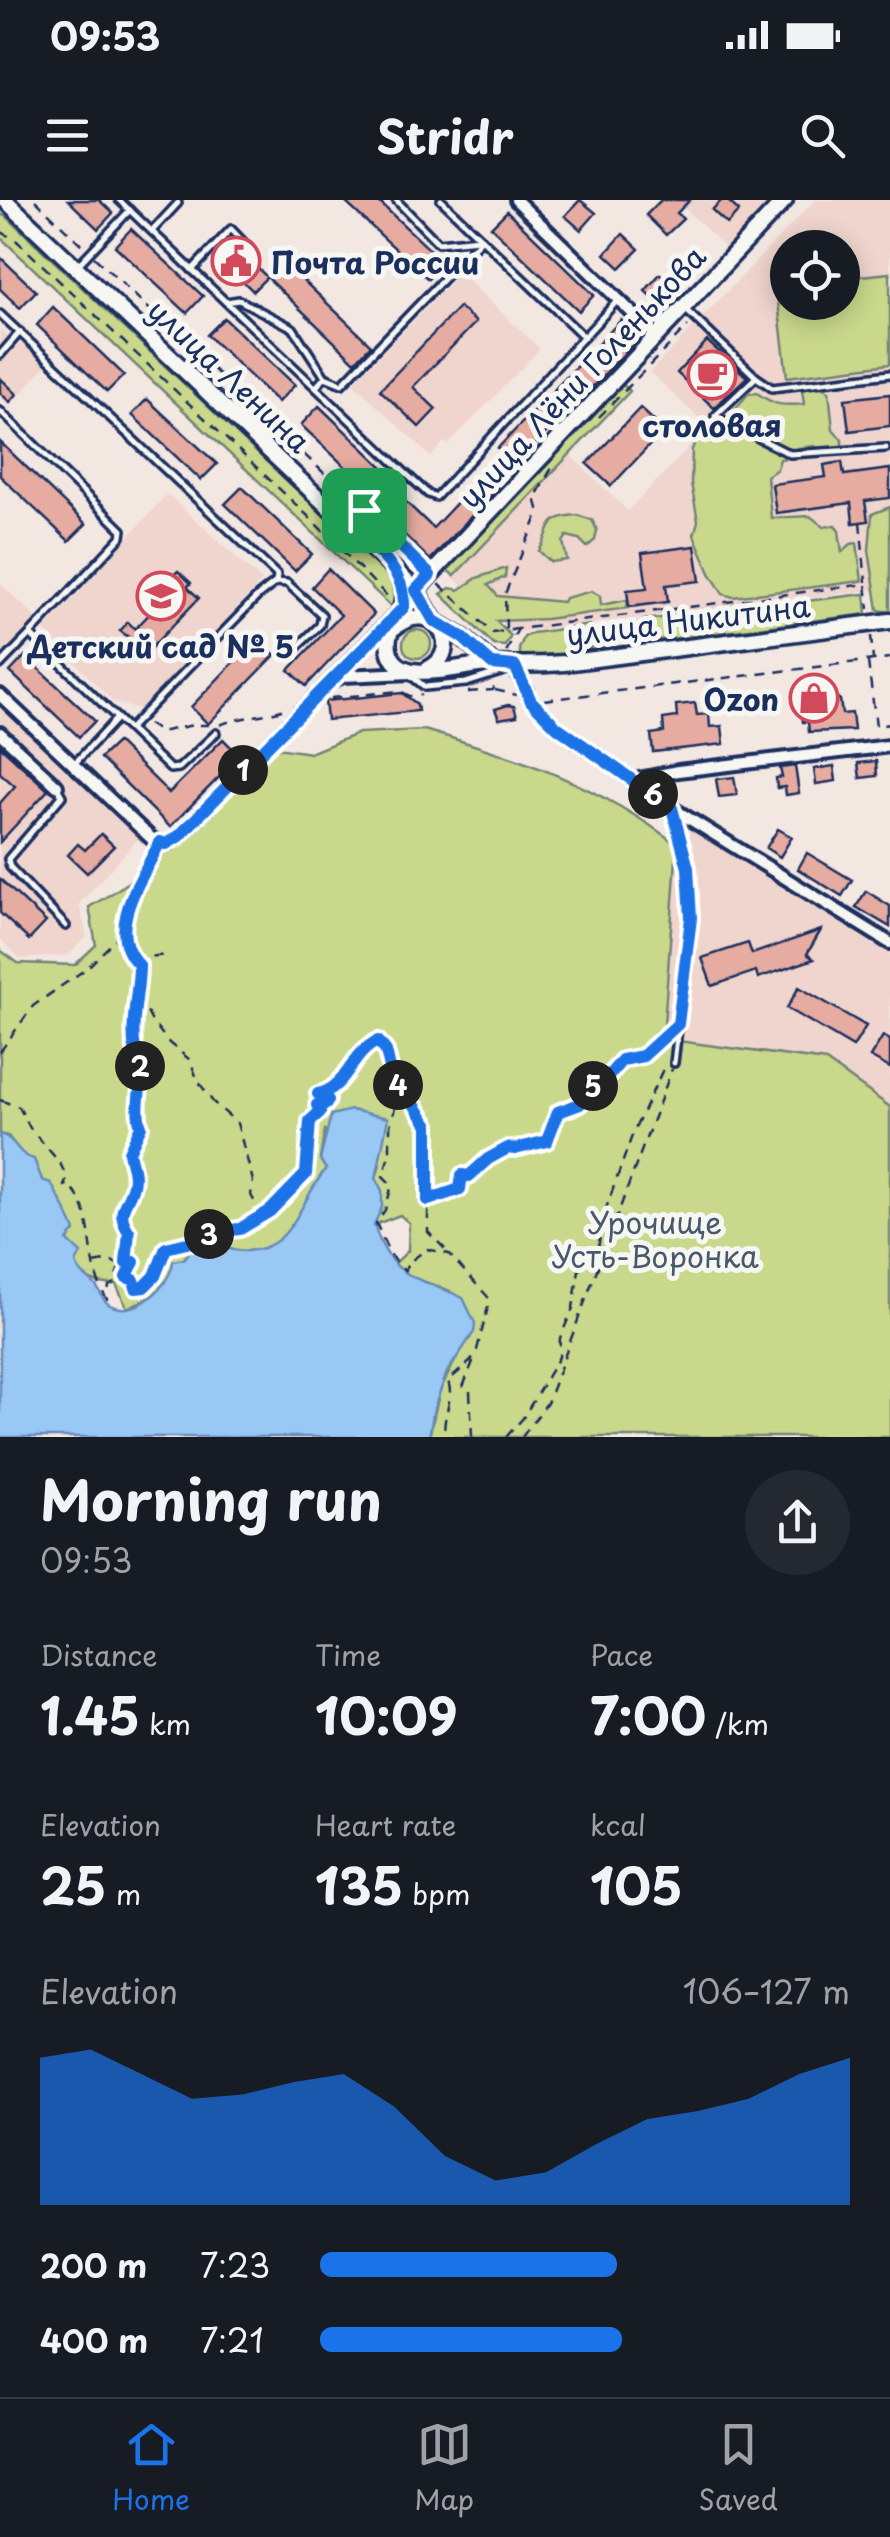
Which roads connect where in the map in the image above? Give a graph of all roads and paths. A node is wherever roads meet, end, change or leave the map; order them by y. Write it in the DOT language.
graph roads {
  1 [pos="2,200"];
  2 [pos="35,200"];
  3 [pos="119,200"];
  4 [pos="396,200"];
  5 [pos="441,200"];
  6 [pos="516,200"];
  7 [pos="785,200"];
  8 [pos="178,203"];
  9 [pos="130,210"];
  10 [pos="152,231"];
  11 [pos="0,232"];
  12 [pos="482,239"];
  13 [pos="250,249"];
  14 [pos="90,253"];
  15 [pos="76,267"];
  16 [pos="192,270"];
  17 [pos="618,300"];
  18 [pos="226,302"];
  19 [pos="684,308"];
  20 [pos="0,314"];
  21 [pos="20,332"];
  22 [pos="657,337"];
  23 [pos="584,338"];
  24 [pos="0,355"];
  25 [pos="890,374"];
  26 [pos="325,377"];
  27 [pos="756,377"];
  28 [pos="316,387"];
  29 [pos="0,412"];
  30 [pos="886,448"];
  31 [pos="555,462"];
  32 [pos="401,469"];
  33 [pos="364,510"];
  34 [pos="860,522"];
  35 [pos="348,524"];
  36 [pos="396,570"];
  37 [pos="430,575"];
  38 [pos="276,582"];
  39 [pos="866,584"];
  40 [pos="416,590"];
  41 [pos="402,608"];
  42 [pos="434,621"];
  43 [pos="890,621"];
  44 [pos="870,624"];
  45 [pos="394,628"];
  46 [pos="518,629"];
  47 [pos="506,631"];
  48 [pos="30,634"];
  49 [pos="294,650"];
  50 [pos="890,658"];
  51 [pos="871,660"];
  52 [pos="0,666"];
  53 [pos="502,667"];
  54 [pos="415,673"];
  55 [pos="328,683"];
  56 [pos="494,690"];
  57 [pos="461,693"];
  58 [pos="428,694"];
  59 [pos="0,695"];
  60 [pos="526,696"];
  61 [pos="312,699"];
  62 [pos="542,700"];
  63 [pos="118,718"];
  64 [pos="139,719"];
  65 [pos="890,724"];
  66 [pos="129,729"];
  67 [pos="0,733"];
  68 [pos="216,733"];
  69 [pos="890,746"];
  70 [pos="73,764"];
  71 [pos="634,780"];
  72 [pos="57,786"];
  73 [pos="672,808"];
  74 [pos="164,844"];
  75 [pos="66,926"];
  76 [pos="121,934"];
  77 [pos="890,943"];
  78 [pos="168,954"];
  79 [pos="132,958"];
  80 [pos="138,995"];
  81 [pos="678,1024"];
  82 [pos="676,1042"];
  83 [pos="0,1052"];
  84 [pos="674,1064"];
  85 [pos="392,1077"];
  86 [pos="0,1100"];
  87 [pos="428,1200"];
  88 [pos="262,1216"];
  89 [pos="449,1254"];
  90 [pos="93,1263"];
  91 [pos="123,1264"];
  92 [pos="477,1350"];
  93 [pos="445,1437"];
  94 [pos="472,1437"];
  95 [pos="506,1437"];
  96 [pos="522,1437"];
  1 -- 15 [label="main road, улица Ленина"];
  2 -- 14 [label="path"];
  3 -- 9 [label="lane"];
  4 -- 12 [label="lane"];
  5 -- 12 [label="lane"];
  6 -- 17 [label="street"];
  7 -- 19 [label="main road, улица Лёни Голенькова"];
  8 -- 10 [label="lane"];
  9 -- 10 [label="lane"];
  9 -- 14 [label="lane"];
  10 -- 16 [label="lane"];
  11 -- 41 [label="path"];
  12 -- 23 [label="lane"];
  12 -- 26 [label="lane"];
  13 -- 16 [label="lane"];
  14 -- 15 [label="lane"];
  14 -- 33 [label="path"];
  15 -- 35 [label="main road, улица Ленина"];
  16 -- 18 [label="lane"];
  17 -- 22 [label="street"];
  17 -- 23 [label="lane"];
  18 -- 26 [label="lane"];
  18 -- 28 [label="lane"];
  19 -- 22 [label="main road, улица Лёни Голенькова"];
  19 -- 27 [label="lane"];
  20 -- 21 [label="lane"];
  21 -- 24 [label="lane"];
  21 -- 38 [label="lane"];
  22 -- 37 [label="main road, улица Лёни Голенькова"];
  23 -- 32 [label="lane"];
  25 -- 27 [label="lane"];
  26 -- 28 [label="lane"];
  27 -- 30 [label="lane"];
  28 -- 32 [label="lane"];
  29 -- 48 [label="lane"];
  31 -- 47 [label="path"];
  32 -- 33 [label="lane"];
  33 -- 35 [label="lane"];
  33 -- 37 [label="path"];
  34 -- 39 [label="path"];
  35 -- 36 [label="main road, улица Ленина"];
  36 -- 40 [label="main road, улица Ленина"];
  36 -- 41 [label="main road"];
  37 -- 40 [label="main road, улица Лёни Голенькова"];
  37 -- 47 [label="path"];
  38 -- 49 [label="lane"];
  38 -- 64 [label="lane"];
  39 -- 44 [label="path"];
  39 -- 46 [label="path"];
  40 -- 41 [label="street"];
  40 -- 42 [label="main road, улица Ленина"];
  41 -- 45 [label="main road"];
  41 -- 55 [label="street"];
  42 -- 45 [label="main road"];
  42 -- 53 [label="main road"];
  42 -- 54 [label="main road"];
  43 -- 44 [label="main road, улица Никитина"];
  44 -- 51 [label="path"];
  44 -- 53 [label="main road, улица Никитина"];
  45 -- 54 [label="main road"];
  46 -- 47 [label="path"];
  46 -- 53 [label="path"];
  48 -- 52 [label="lane"];
  48 -- 63 [label="lane"];
  50 -- 51 [label="path"];
  51 -- 62 [label="path"];
  51 -- 65 [label="path"];
  53 -- 54 [label="main road, улица Никитина"];
  53 -- 56 [label="path"];
  53 -- 71 [label="street"];
  54 -- 55 [label="street"];
  55 -- 61 [label="street"];
  56 -- 57 [label="path"];
  56 -- 60 [label="path"];
  58 -- 61 [label="path"];
  59 -- 70 [label="street"];
  61 -- 64 [label="path"];
  61 -- 74 [label="street"];
  63 -- 66 [label="lane"];
  63 -- 70 [label="lane"];
  64 -- 66 [label="lane"];
  66 -- 68 [label="lane"];
  67 -- 72 [label="street"];
  69 -- 71 [label="street"];
  70 -- 74 [label="street"];
  71 -- 73 [label="street"];
  72 -- 75 [label="lane"];
  73 -- 77 [label="street"];
  73 -- 81 [label="lane"];
  74 -- 76 [label="lane"];
  76 -- 79 [label="path"];
  76 -- 83 [label="path"];
  78 -- 79 [label="path"];
  79 -- 80 [label="path"];
  80 -- 88 [label="path"];
  80 -- 91 [label="path"];
  81 -- 82 [label="lane"];
  81 -- 87 [label="path"];
  82 -- 84 [label="lane"];
  82 -- 95 [label="path"];
  84 -- 96 [label="path"];
  85 -- 87 [label="path"];
  85 -- 88 [label="path"];
  85 -- 89 [label="path"];
  86 -- 90 [label="path"];
  87 -- 89 [label="path"];
  88 -- 91 [label="path"];
  89 -- 92 [label="path"];
  90 -- 91 [label="path"];
  90 -- 91 [label="path"];
  92 -- 93 [label="path"];
  92 -- 94 [label="path"];
}
